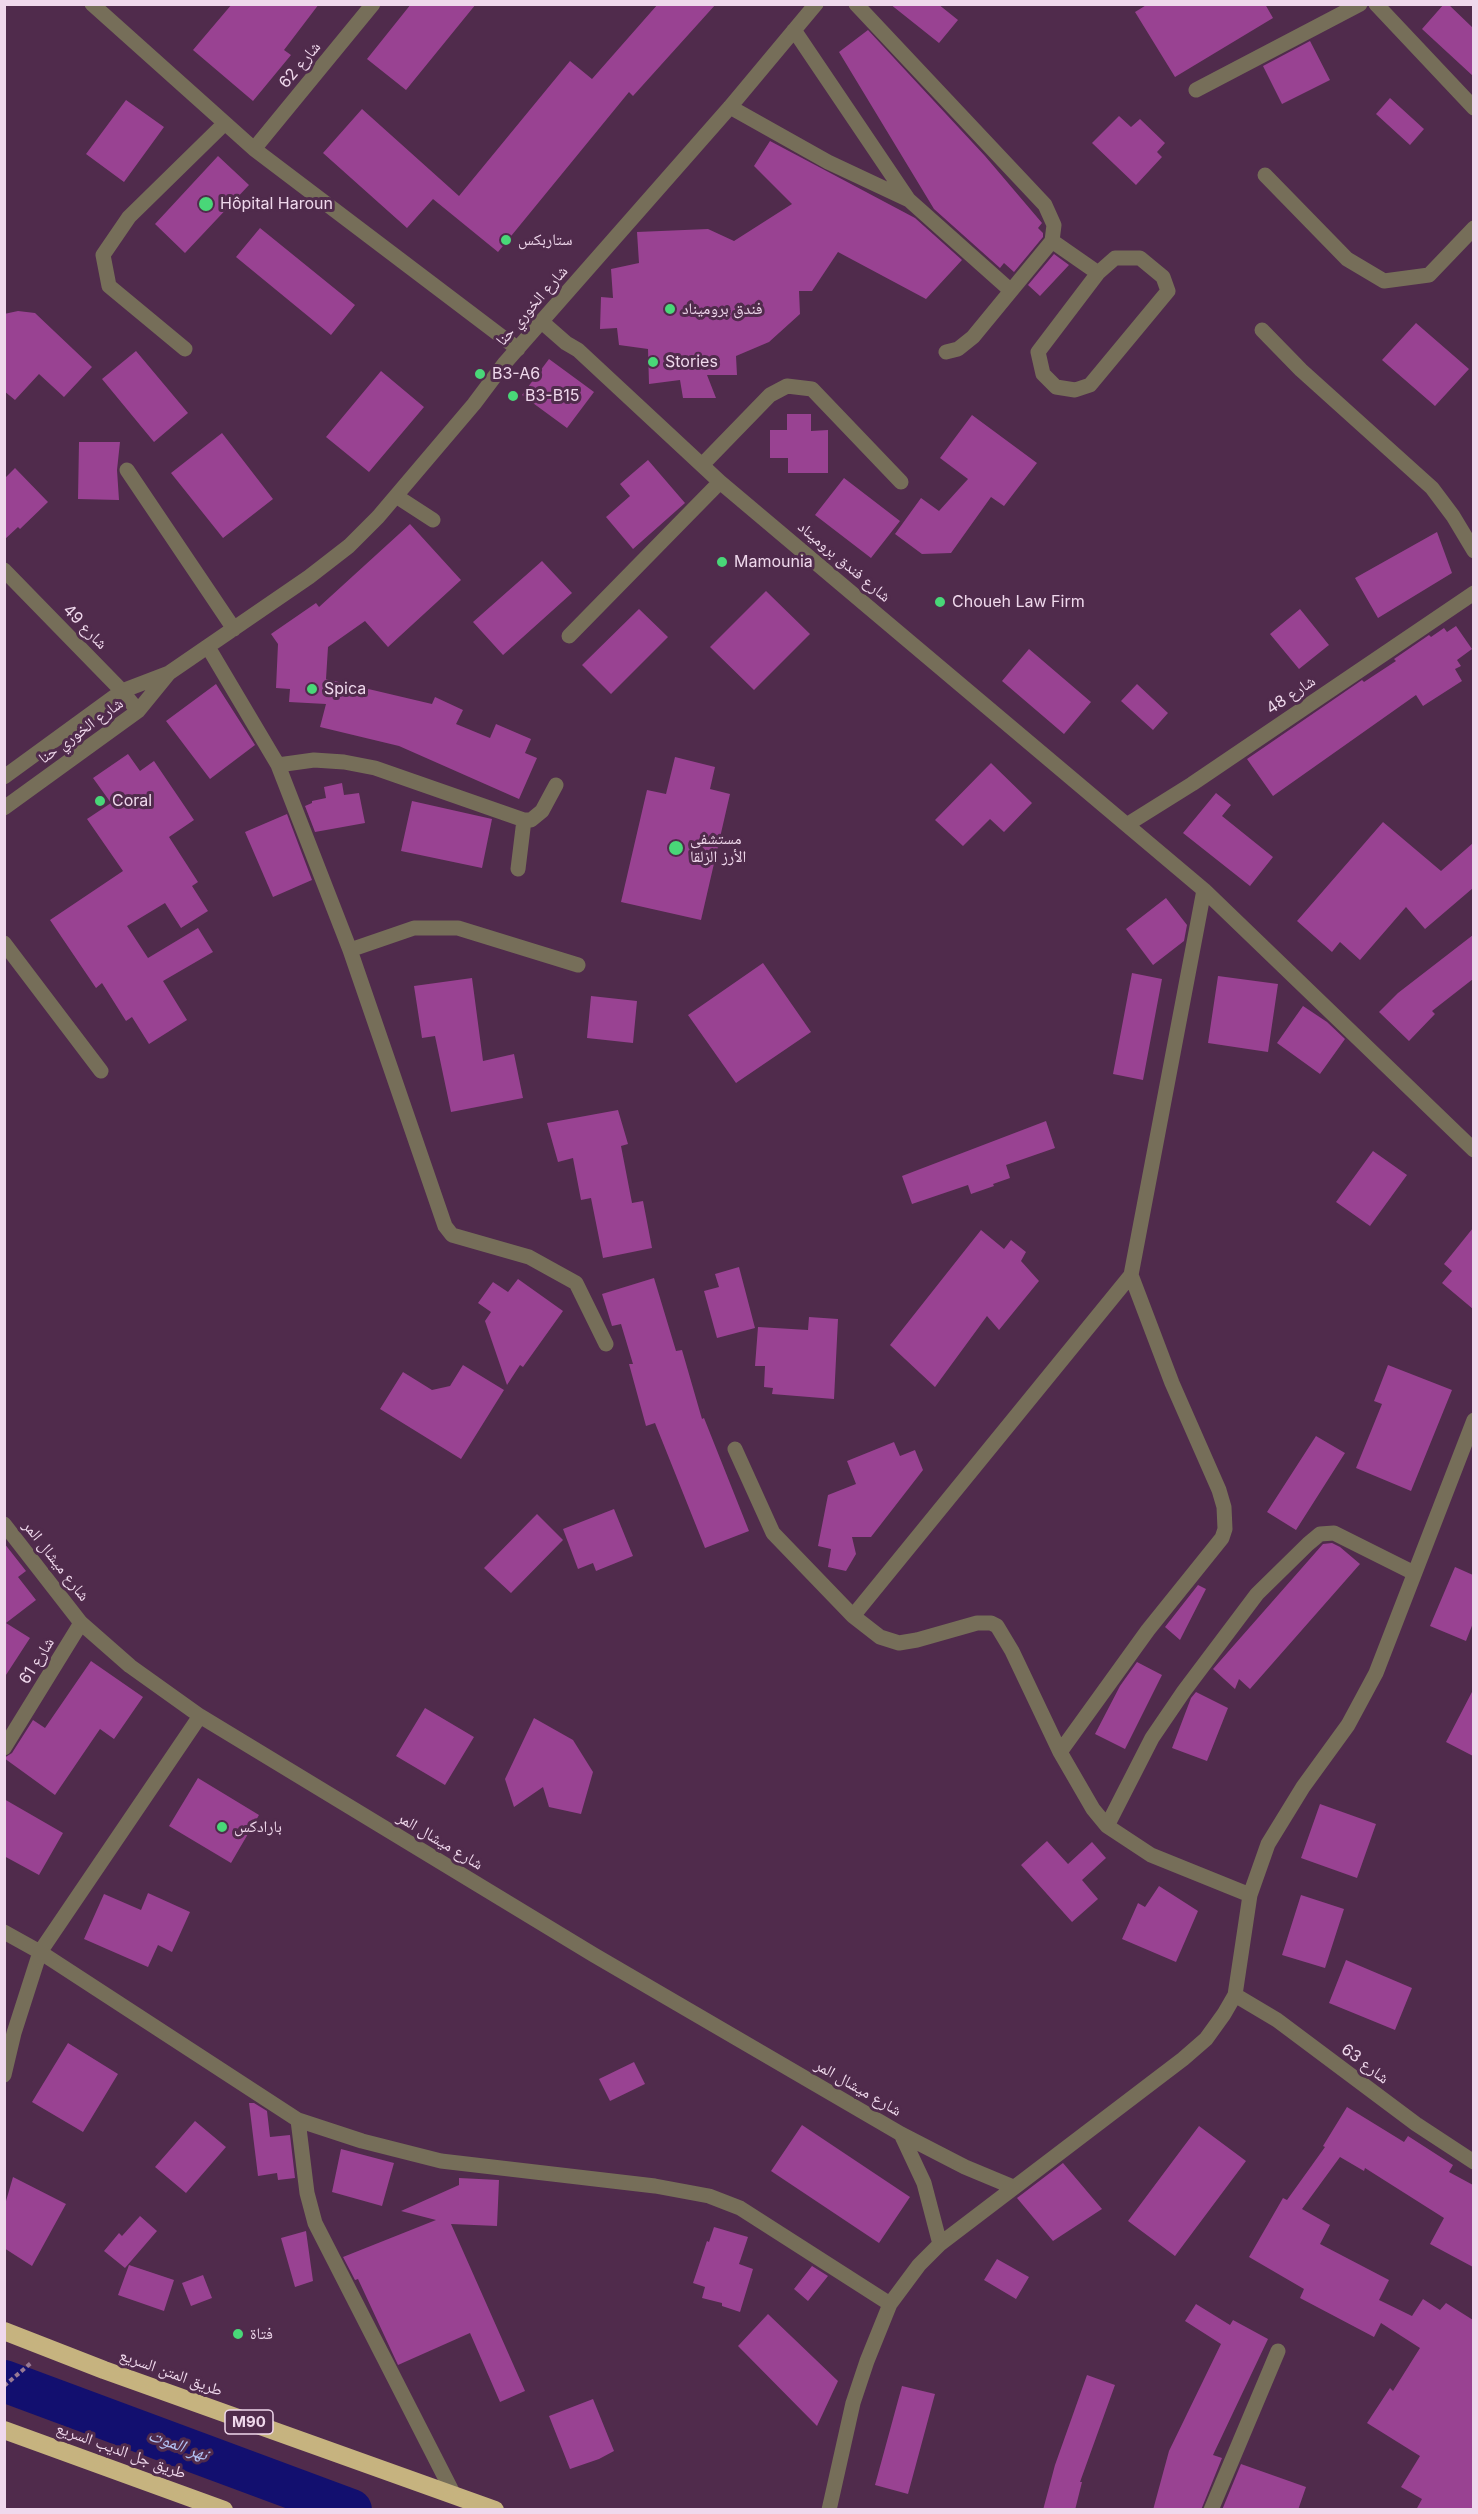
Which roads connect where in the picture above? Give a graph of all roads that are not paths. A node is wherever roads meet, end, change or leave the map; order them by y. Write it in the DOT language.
graph roads {
  1 [pos="92,4"];
  2 [pos="373,4"];
  3 [pos="816,4"];
  4 [pos="856,4"];
  5 [pos="1360,4"];
  6 [pos="1376,4"];
  7 [pos="794,30"];
  8 [pos="1196,90"];
  9 [pos="730,107"];
  10 [pos="1473,108"];
  11 [pos="225,123"];
  12 [pos="254,149"];
  13 [pos="1265,175"];
  14 [pos="909,200"];
  15 [pos="1473,228"];
  16 [pos="1052,241"];
  17 [pos="1098,273"];
  18 [pos="1010,290"];
  19 [pos="542,322"];
  20 [pos="1262,330"];
  21 [pos="185,349"];
  22 [pos="518,349"];
  23 [pos="946,352"];
  24 [pos="702,465"];
  25 [pos="127,470"];
  26 [pos="720,482"];
  27 [pos="901,482"];
  28 [pos="396,496"];
  29 [pos="433,520"];
  30 [pos="1473,551"];
  31 [pos="4,570"];
  32 [pos="1473,593"];
  33 [pos="234,629"];
  34 [pos="569,636"];
  35 [pos="208,646"];
  36 [pos="170,673"];
  37 [pos="122,690"];
  38 [pos="138,711"];
  39 [pos="278,765"];
  40 [pos="4,777"];
  41 [pos="556,785"];
  42 [pos="4,808"];
  43 [pos="524,820"];
  44 [pos="1128,824"];
  45 [pos="518,869"];
  46 [pos="1204,890"];
  47 [pos="4,943"];
  48 [pos="350,950"];
  49 [pos="578,965"];
  50 [pos="101,1071"];
  51 [pos="1473,1149"];
  52 [pos="1131,1275"];
  53 [pos="606,1344"];
  54 [pos="1473,1420"];
  55 [pos="735,1449"];
  56 [pos="4,1524"];
  57 [pos="1414,1573"];
  58 [pos="853,1616"];
  59 [pos="81,1623"];
  60 [pos="200,1716"];
  61 [pos="4,1748"];
  62 [pos="1060,1752"];
  63 [pos="1107,1826"];
  64 [pos="1250,1895"];
  65 [pos="4,1932"];
  66 [pos="40,1952"];
  67 [pos="1235,1995"];
  68 [pos="4,2075"];
  69 [pos="298,2120"];
  70 [pos="901,2134"];
  71 [pos="1473,2162"];
  72 [pos="1013,2187"];
  73 [pos="940,2244"];
  74 [pos="890,2304"];
  75 [pos="4,2331"];
  76 [pos="1278,2351"];
  77 [pos="4,2430"];
  78 [pos="454,2494"];
  79 [pos="834,2508"];
  80 [pos="224,2510"];
  81 [pos="495,2510"];
  82 [pos="1211,2510"];
  1 -- 11 [label="street"];
  2 -- 12 [label="street, شارع 62"];
  3 -- 7 [label="street, شارع الخوري حنا"];
  4 -- 16 [label="street"];
  5 -- 8 [label="street"];
  6 -- 10 [label="street"];
  7 -- 9 [label="street, شارع الخوري حنا"];
  7 -- 14 [label="street"];
  9 -- 14 [label="street"];
  9 -- 19 [label="street, شارع الخوري حنا"];
  11 -- 12 [label="street"];
  11 -- 21 [label="street"];
  12 -- 22 [label="street"];
  13 -- 15 [label="street"];
  14 -- 18 [label="street"];
  16 -- 17 [label="street"];
  16 -- 18 [label="street"];
  17 -- 17 [label="street"];
  18 -- 23 [label="street"];
  19 -- 22 [label="street, شارع الخوري حنا"];
  19 -- 24 [label="street, شارع فندق بروميناد"];
  20 -- 30 [label="street"];
  22 -- 28 [label="street, شارع الخوري حنا"];
  24 -- 26 [label="street, شارع فندق بروميناد"];
  24 -- 27 [label="street"];
  25 -- 33 [label="street"];
  26 -- 34 [label="street"];
  26 -- 44 [label="street, شارع فندق بروميناد"];
  28 -- 29 [label="street"];
  28 -- 33 [label="street, شارع الخوري حنا"];
  31 -- 37 [label="street, شارع 49"];
  32 -- 44 [label="street, شارع 48"];
  33 -- 35 [label="street, شارع الخوري حنا"];
  35 -- 36 [label="street, شارع الخوري حنا"];
  35 -- 39 [label="street"];
  36 -- 37 [label="street, شارع الخوري حنا"];
  36 -- 38 [label="street, شارع الخوري حنا"];
  37 -- 38 [label="street, شارع 49"];
  37 -- 40 [label="street, شارع الخوري حنا"];
  38 -- 42 [label="street, شارع الخوري حنا"];
  39 -- 43 [label="street"];
  39 -- 48 [label="street"];
  41 -- 43 [label="street"];
  43 -- 45 [label="street"];
  44 -- 46 [label="street, شارع فندق بروميناد"];
  46 -- 51 [label="street, شارع فندق بروميناد"];
  46 -- 52 [label="street"];
  47 -- 50 [label="street"];
  48 -- 49 [label="street"];
  48 -- 53 [label="street"];
  52 -- 58 [label="street"];
  52 -- 62 [label="street"];
  54 -- 57 [label="street"];
  55 -- 58 [label="street"];
  56 -- 59 [label="street, شارع ميشال المر"];
  57 -- 63 [label="street"];
  57 -- 64 [label="street"];
  58 -- 62 [label="street"];
  59 -- 60 [label="street, شارع ميشال المر"];
  59 -- 61 [label="street, شارع 61"];
  60 -- 66 [label="street"];
  60 -- 70 [label="street, شارع ميشال المر"];
  62 -- 63 [label="street"];
  63 -- 64 [label="street"];
  64 -- 67 [label="street"];
  65 -- 66 [label="street"];
  66 -- 68 [label="street"];
  66 -- 69 [label="street"];
  67 -- 71 [label="street, شارع 63"];
  67 -- 72 [label="street"];
  69 -- 74 [label="street"];
  69 -- 78 [label="street"];
  70 -- 72 [label="street, شارع ميشال المر"];
  70 -- 73 [label="street"];
  72 -- 73 [label="street"];
  73 -- 74 [label="street"];
  74 -- 79 [label="street"];
  75 -- 78 [label="highway, طريق المتن السريع / M90"];
  76 -- 82 [label="street"];
  77 -- 80 [label="highway, طريق جل الديب السريع"];
  78 -- 81 [label="highway, طريق المتن السريع / M90"];
}
